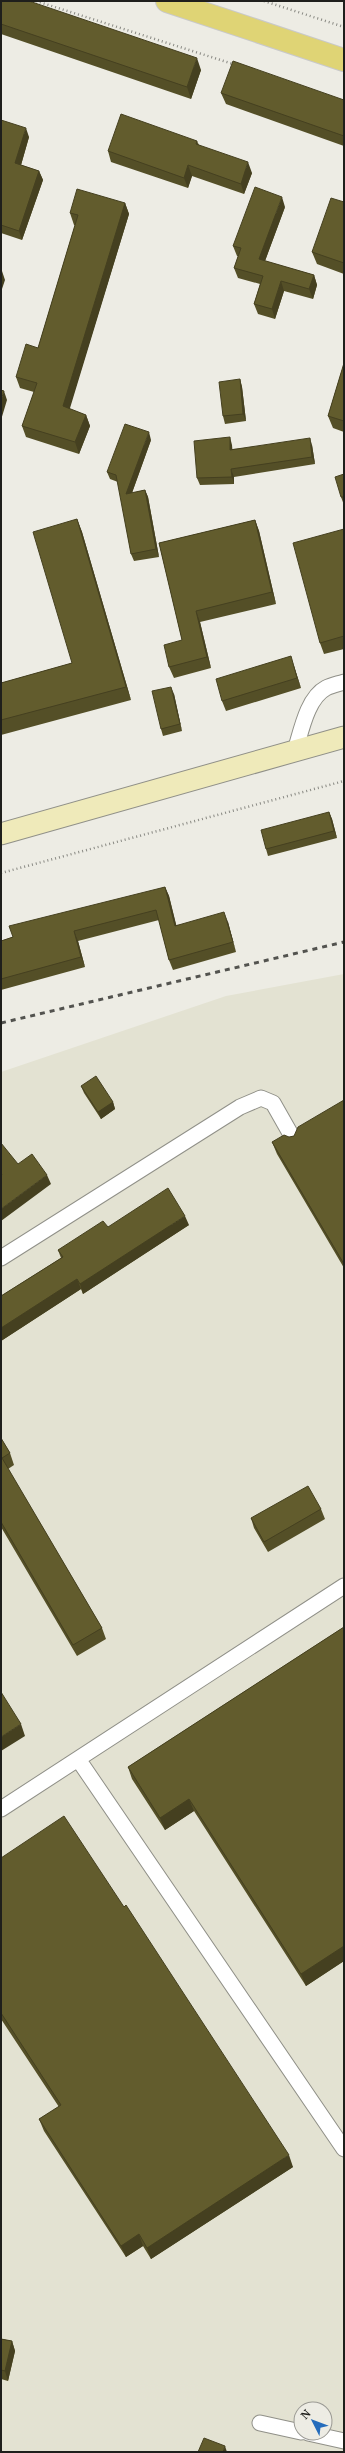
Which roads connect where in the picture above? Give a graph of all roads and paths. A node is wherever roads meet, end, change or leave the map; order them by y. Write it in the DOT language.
graph roads {
  1 [pos="36,1"];
  2 [pos="167,1"];
  3 [pos="264,1"];
  4 [pos="344,27"];
  5 [pos="344,60"];
  6 [pos="239,66"];
  7 [pos="344,682"];
  8 [pos="344,737"];
  9 [pos="295,751"];
  10 [pos="344,781"];
  11 [pos="1,834"];
  12 [pos="1,873"];
  13 [pos="294,1140"];
  14 [pos="1,1258"];
  15 [pos="344,1586"];
  16 [pos="78,1759"];
  17 [pos="1,1809"];
  18 [pos="344,2149"];
  19 [pos="260,2423"];
  20 [pos="293,2430"];
  21 [pos="333,2439"];
  22 [pos="344,2441"];
  1 -- 6 [label="path"];
  2 -- 5 [label="main road"];
  3 -- 4 [label="path"];
  7 -- 9 [label="street"];
  8 -- 9 [label="main road"];
  9 -- 11 [label="main road"];
  10 -- 12 [label="path"];
  13 -- 14 [label="street"];
  15 -- 16 [label="street"];
  16 -- 17 [label="street"];
  16 -- 18 [label="street"];
  19 -- 20 [label="street"];
  21 -- 22 [label="street"];
}
